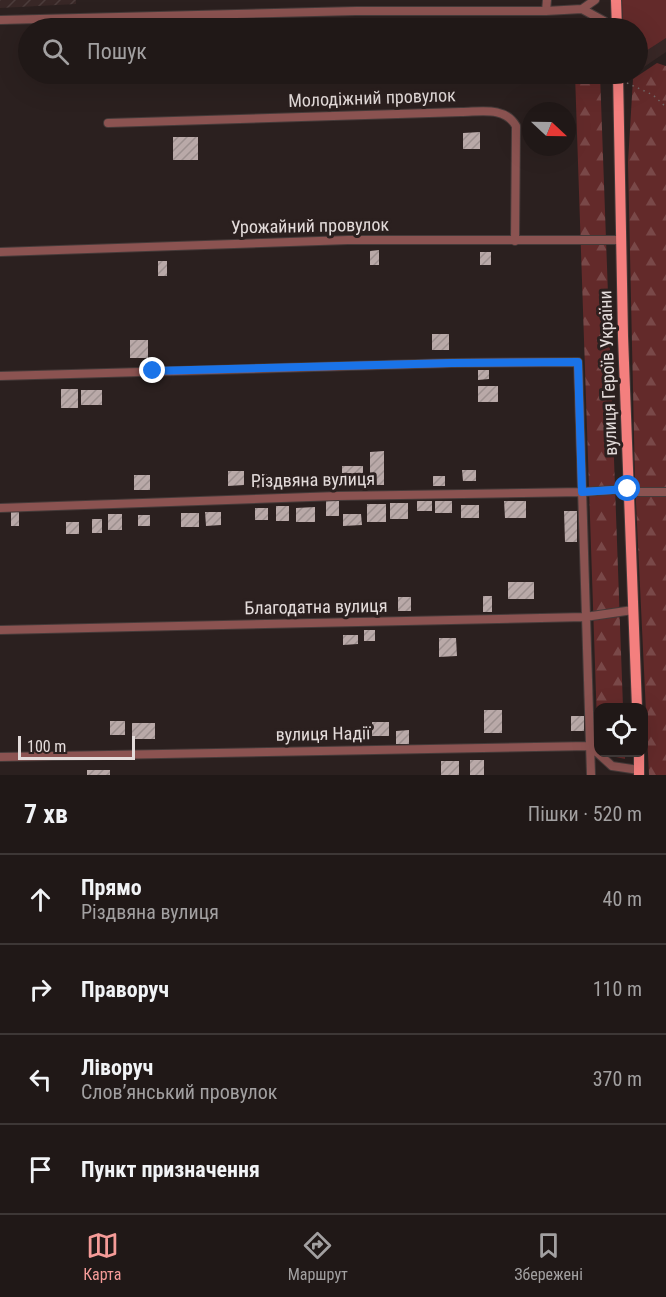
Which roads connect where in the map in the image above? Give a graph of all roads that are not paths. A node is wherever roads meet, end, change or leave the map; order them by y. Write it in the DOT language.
graph roads {
  1 [pos="547,0"];
  2 [pos="595,0"];
  3 [pos="616,0"];
  4 [pos="582,9"];
  5 [pos="546,11"];
  6 [pos="72,18"];
  7 [pos="598,18"];
  8 [pos="617,18"];
  9 [pos="0,20"];
  10 [pos="18,20"];
  11 [pos="618,84"];
  12 [pos="108,123"];
  13 [pos="621,240"];
  14 [pos="515,241"];
  15 [pos="0,252"];
  16 [pos="0,376"];
  17 [pos="628,490"];
  18 [pos="582,492"];
  19 [pos="666,492"];
  20 [pos="0,508"];
  21 [pos="633,610"];
  22 [pos="585,617"];
  23 [pos="0,630"];
  24 [pos="637,703"];
  25 [pos="590,746"];
  26 [pos="0,757"];
  27 [pos="639,772"];
  28 [pos="591,775"];
  1 -- 5 [label="street"];
  2 -- 4 [label="street"];
  3 -- 8 [label="main road"];
  4 -- 5 [label="street"];
  4 -- 7 [label="street"];
  5 -- 6 [label="street"];
  9 -- 10 [label="street"];
  11 -- 13 [label="main road, вулиця Героїв України"];
  12 -- 14 [label="street, Молодіжний провулок"];
  13 -- 14 [label="street, Урожайний провулок"];
  13 -- 17 [label="main road, вулиця Героїв України"];
  14 -- 15 [label="street, Урожайний провулок"];
  16 -- 18 [label="street"];
  17 -- 18 [label="street, Різдвяна вулиця"];
  17 -- 19 [label="street, Різдвяна вулиця"];
  17 -- 21 [label="main road, вулиця Героїв України"];
  18 -- 20 [label="street, Різдвяна вулиця"];
  18 -- 22 [label="street"];
  21 -- 22 [label="street, Благодатна вулиця"];
  21 -- 24 [label="main road, вулиця Героїв України"];
  22 -- 23 [label="street, Благодатна вулиця"];
  22 -- 25 [label="street"];
  25 -- 26 [label="street, вулиця Надії"];
  25 -- 27 [label="street"];
  25 -- 28 [label="street"];
}
